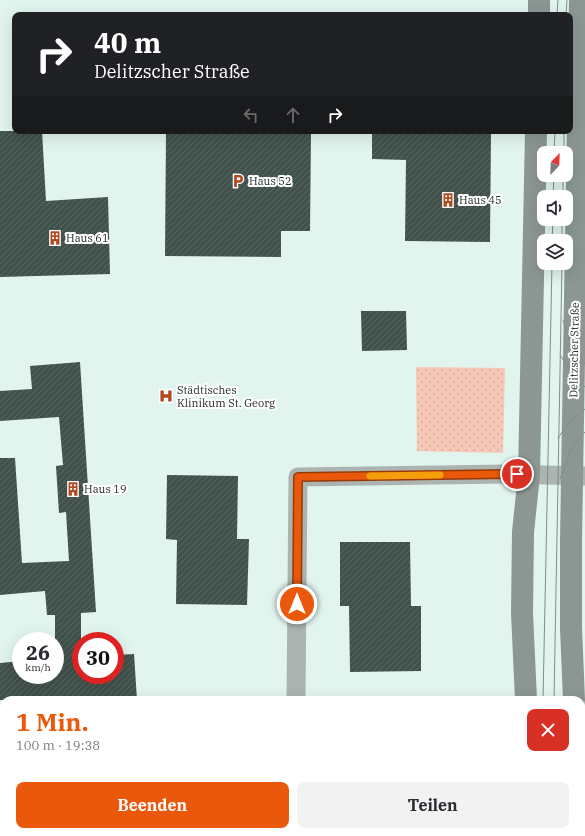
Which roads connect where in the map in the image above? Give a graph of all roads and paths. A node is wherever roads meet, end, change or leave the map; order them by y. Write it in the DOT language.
graph roads {
  1 [pos="539,0"];
  2 [pos="580,0"];
  3 [pos="539,12"];
  4 [pos="536,134"];
  5 [pos="529,475"];
  6 [pos="578,476"];
  7 [pos="578,628"];
  8 [pos="296,696"];
  9 [pos="526,696"];
  10 [pos="574,696"];
  1 -- 3 [label="main road"];
  2 -- 6 [label="main road, Delitzscher Straße"];
  4 -- 5 [label="main road"];
  5 -- 6 [label="street"];
  5 -- 8 [label="street"];
  5 -- 9 [label="main road"];
  6 -- 7 [label="main road, Delitzscher Straße"];
  7 -- 10 [label="main road, Delitzscher Straße"];
}
